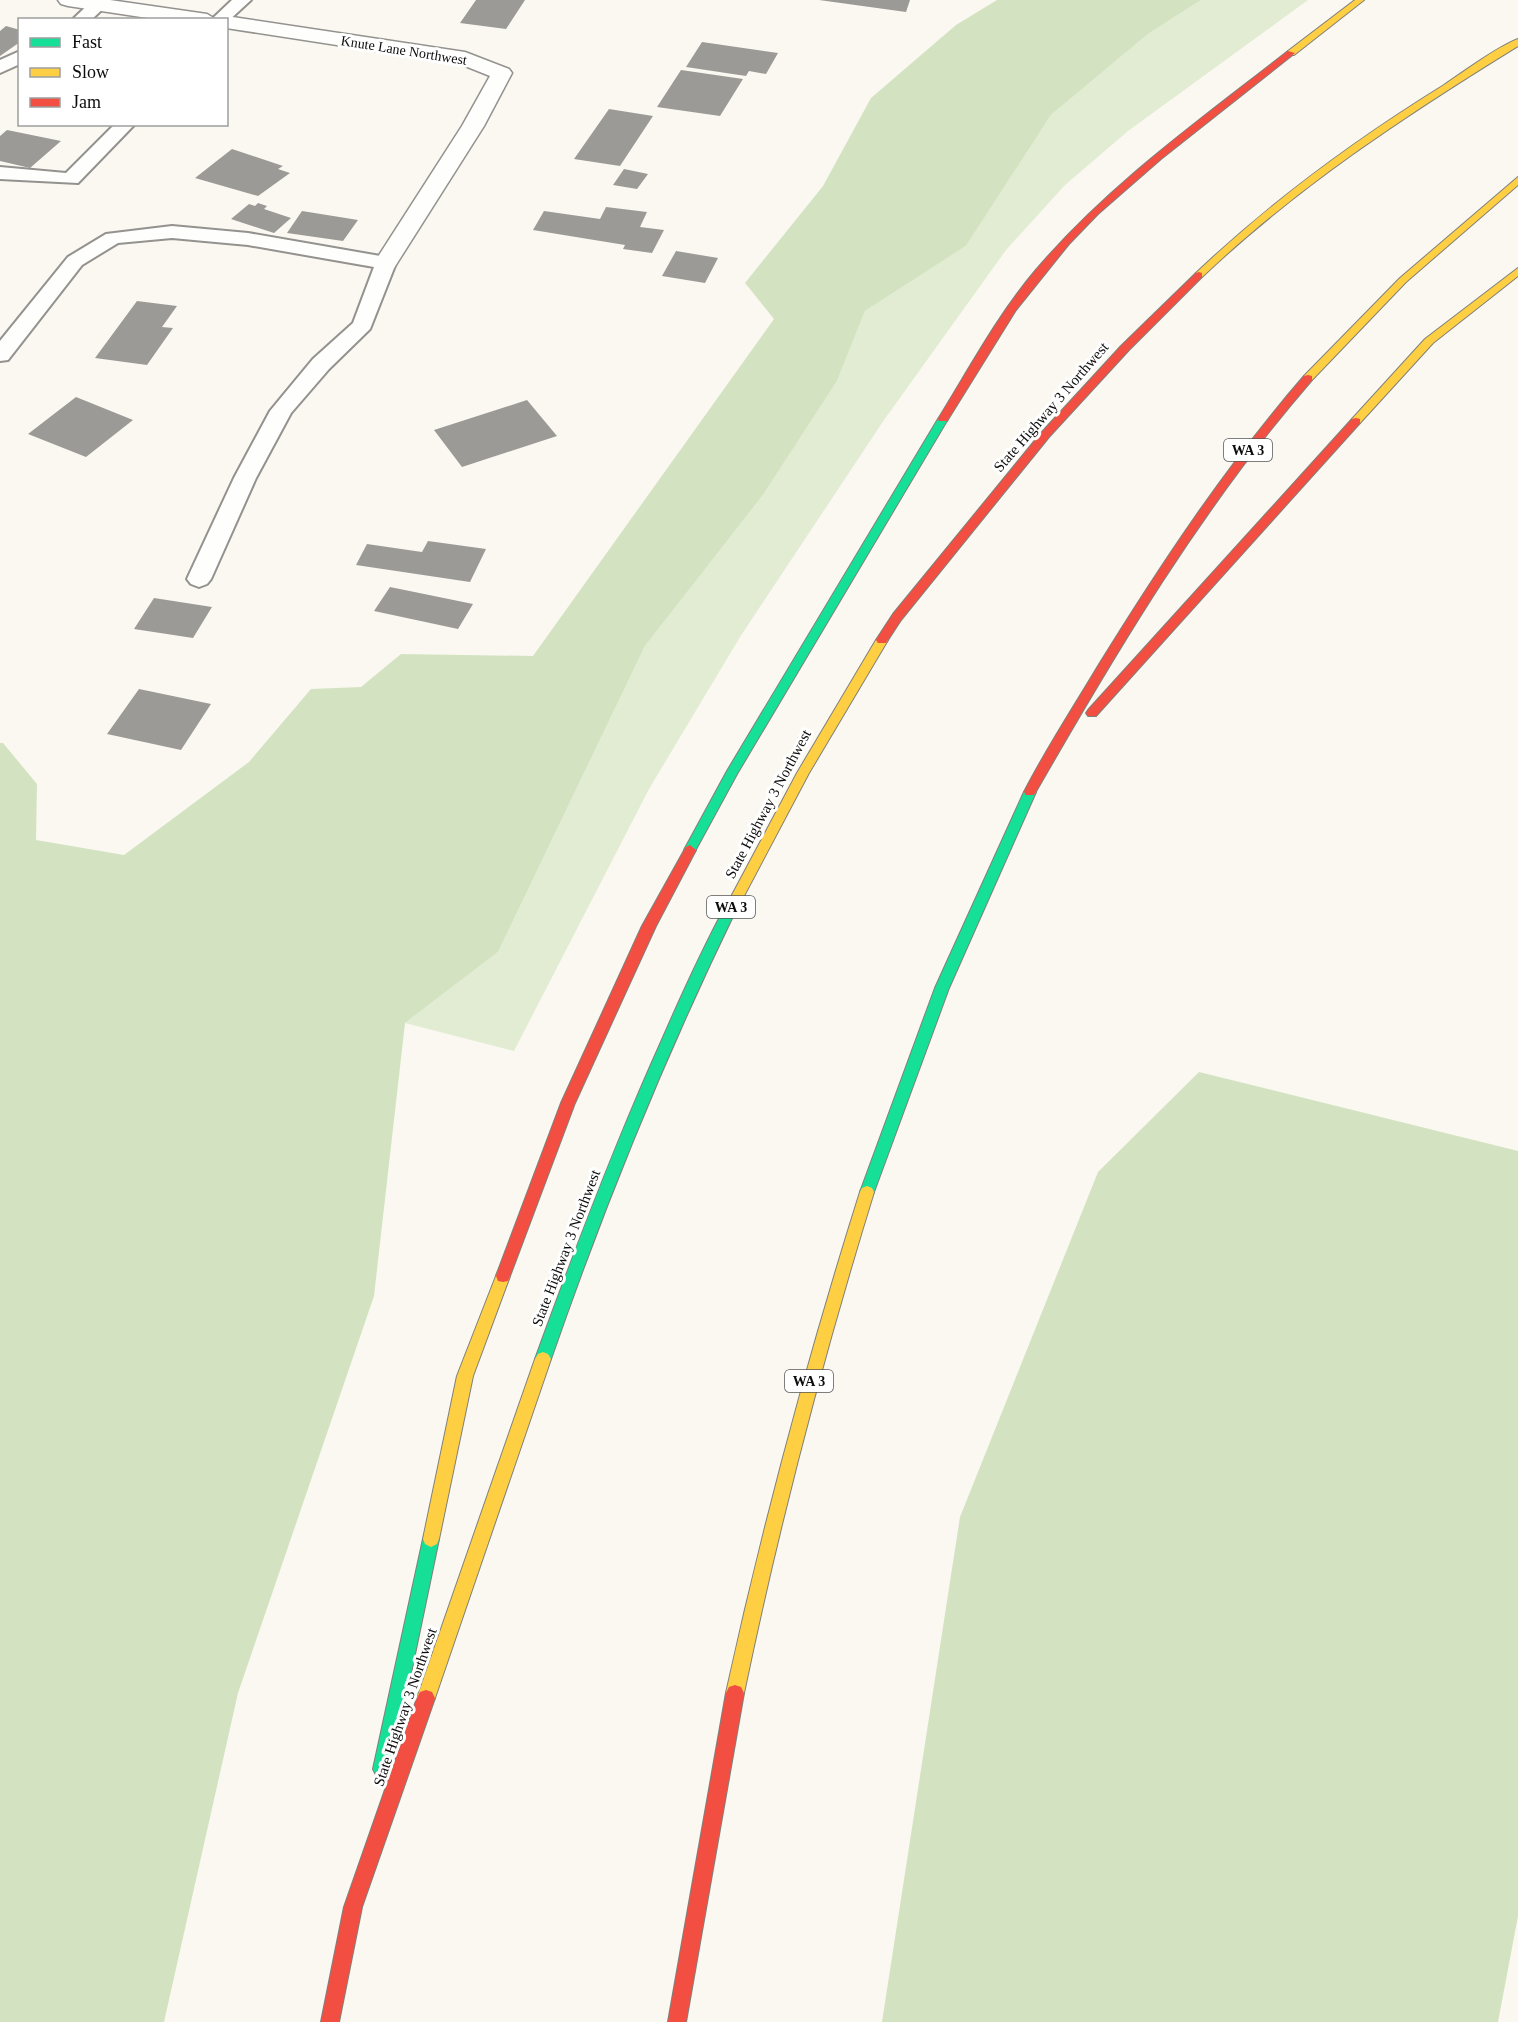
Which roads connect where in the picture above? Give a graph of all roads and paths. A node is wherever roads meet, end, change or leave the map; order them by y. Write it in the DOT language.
graph roads {
  1 [pos="68,0"];
  2 [pos="242,0"];
  3 [pos="1360,0"];
  4 [pos="99,4"];
  5 [pos="82,18"];
  6 [pos="194,18"];
  7 [pos="221,18"];
  8 [pos="228,22"];
  9 [pos="1518,42"];
  10 [pos="18,57"];
  11 [pos="0,68"];
  12 [pos="124,126"];
  13 [pos="0,173"];
  14 [pos="1518,180"];
  15 [pos="386,262"];
  16 [pos="1518,271"];
  17 [pos="0,355"];
  18 [pos="199,579"];
  19 [pos="1041,770"];
  20 [pos="380,1780"];
  21 [pos="375,1803"];
  22 [pos="352,1907"];
  23 [pos="330,2022"];
  24 [pos="677,2022"];
  1 -- 4 [label="street"];
  2 -- 7 [label="lane"];
  3 -- 20 [label="highway"];
  4 -- 5 [label="lane"];
  4 -- 6 [label="street"];
  8 -- 15 [label="street, Knute Lane Northwest"];
  9 -- 22 [label="highway, State Highway 3 Northwest / WA 3"];
  10 -- 11 [label="lane"];
  12 -- 13 [label="lane"];
  14 -- 19 [label="highway, WA 3"];
  15 -- 17 [label="lane"];
  15 -- 18 [label="lane"];
  16 -- 19 [label="highway"];
  19 -- 24 [label="highway, WA 3"];
  21 -- 22 [label="highway"];
  22 -- 23 [label="highway, State Highway 3 Northwest / WA 3"];
}
